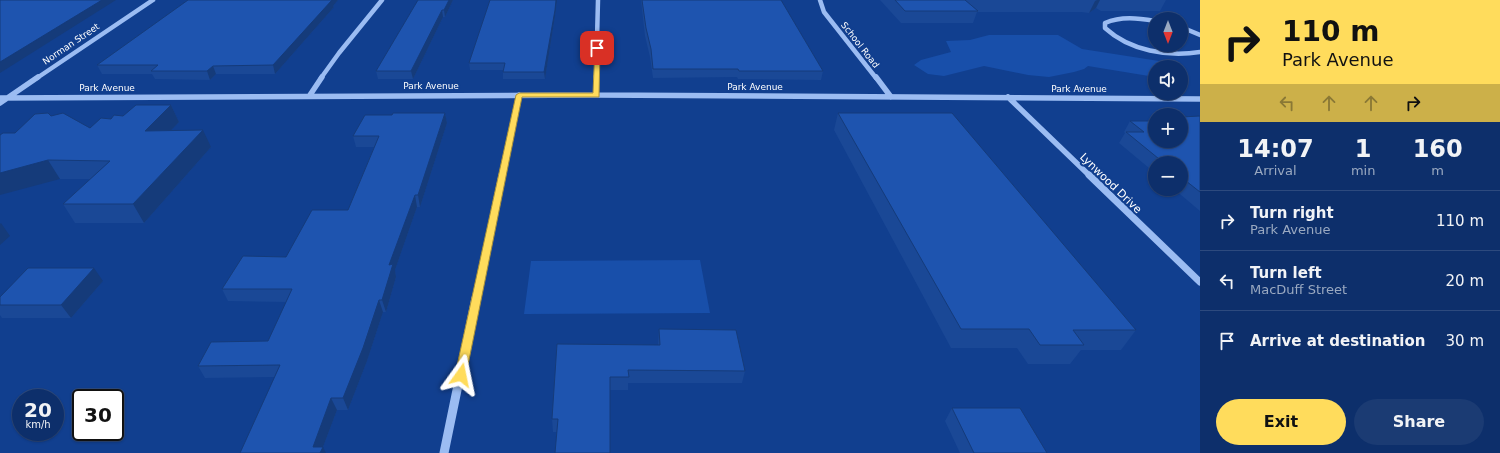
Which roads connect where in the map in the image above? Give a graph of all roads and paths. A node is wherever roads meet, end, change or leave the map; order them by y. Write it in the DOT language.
graph roads {
  1 [pos="152,0"];
  2 [pos="382,0"];
  3 [pos="598,0"];
  4 [pos="820,0"];
  5 [pos="1148,20"];
  6 [pos="1188,30"];
  7 [pos="1200,35"];
  8 [pos="1148,48"];
  9 [pos="1170,52"];
  10 [pos="1200,52"];
  11 [pos="310,95"];
  12 [pos="519,95"];
  13 [pos="596,95"];
  14 [pos="891,97"];
  15 [pos="1008,97"];
  16 [pos="0,98"];
  17 [pos="8,98"];
  18 [pos="1200,99"];
  19 [pos="0,103"];
  20 [pos="1200,282"];
  21 [pos="444,453"];
  1 -- 17 [label="street, Norman Street"];
  2 -- 11 [label="street"];
  3 -- 13 [label="street"];
  4 -- 14 [label="street, School Road"];
  5 -- 8 [label="street"];
  6 -- 7 [label="street"];
  9 -- 10 [label="street"];
  11 -- 12 [label="street, Park Avenue"];
  11 -- 17 [label="street, Park Avenue"];
  12 -- 13 [label="street, Park Avenue"];
  12 -- 21 [label="street"];
  13 -- 14 [label="street, Park Avenue"];
  14 -- 15 [label="street, Park Avenue"];
  15 -- 18 [label="street, Park Avenue"];
  15 -- 20 [label="street, Lynwood Drive"];
  16 -- 17 [label="street, Park Avenue"];
  17 -- 19 [label="street, Norman Street"];
}
